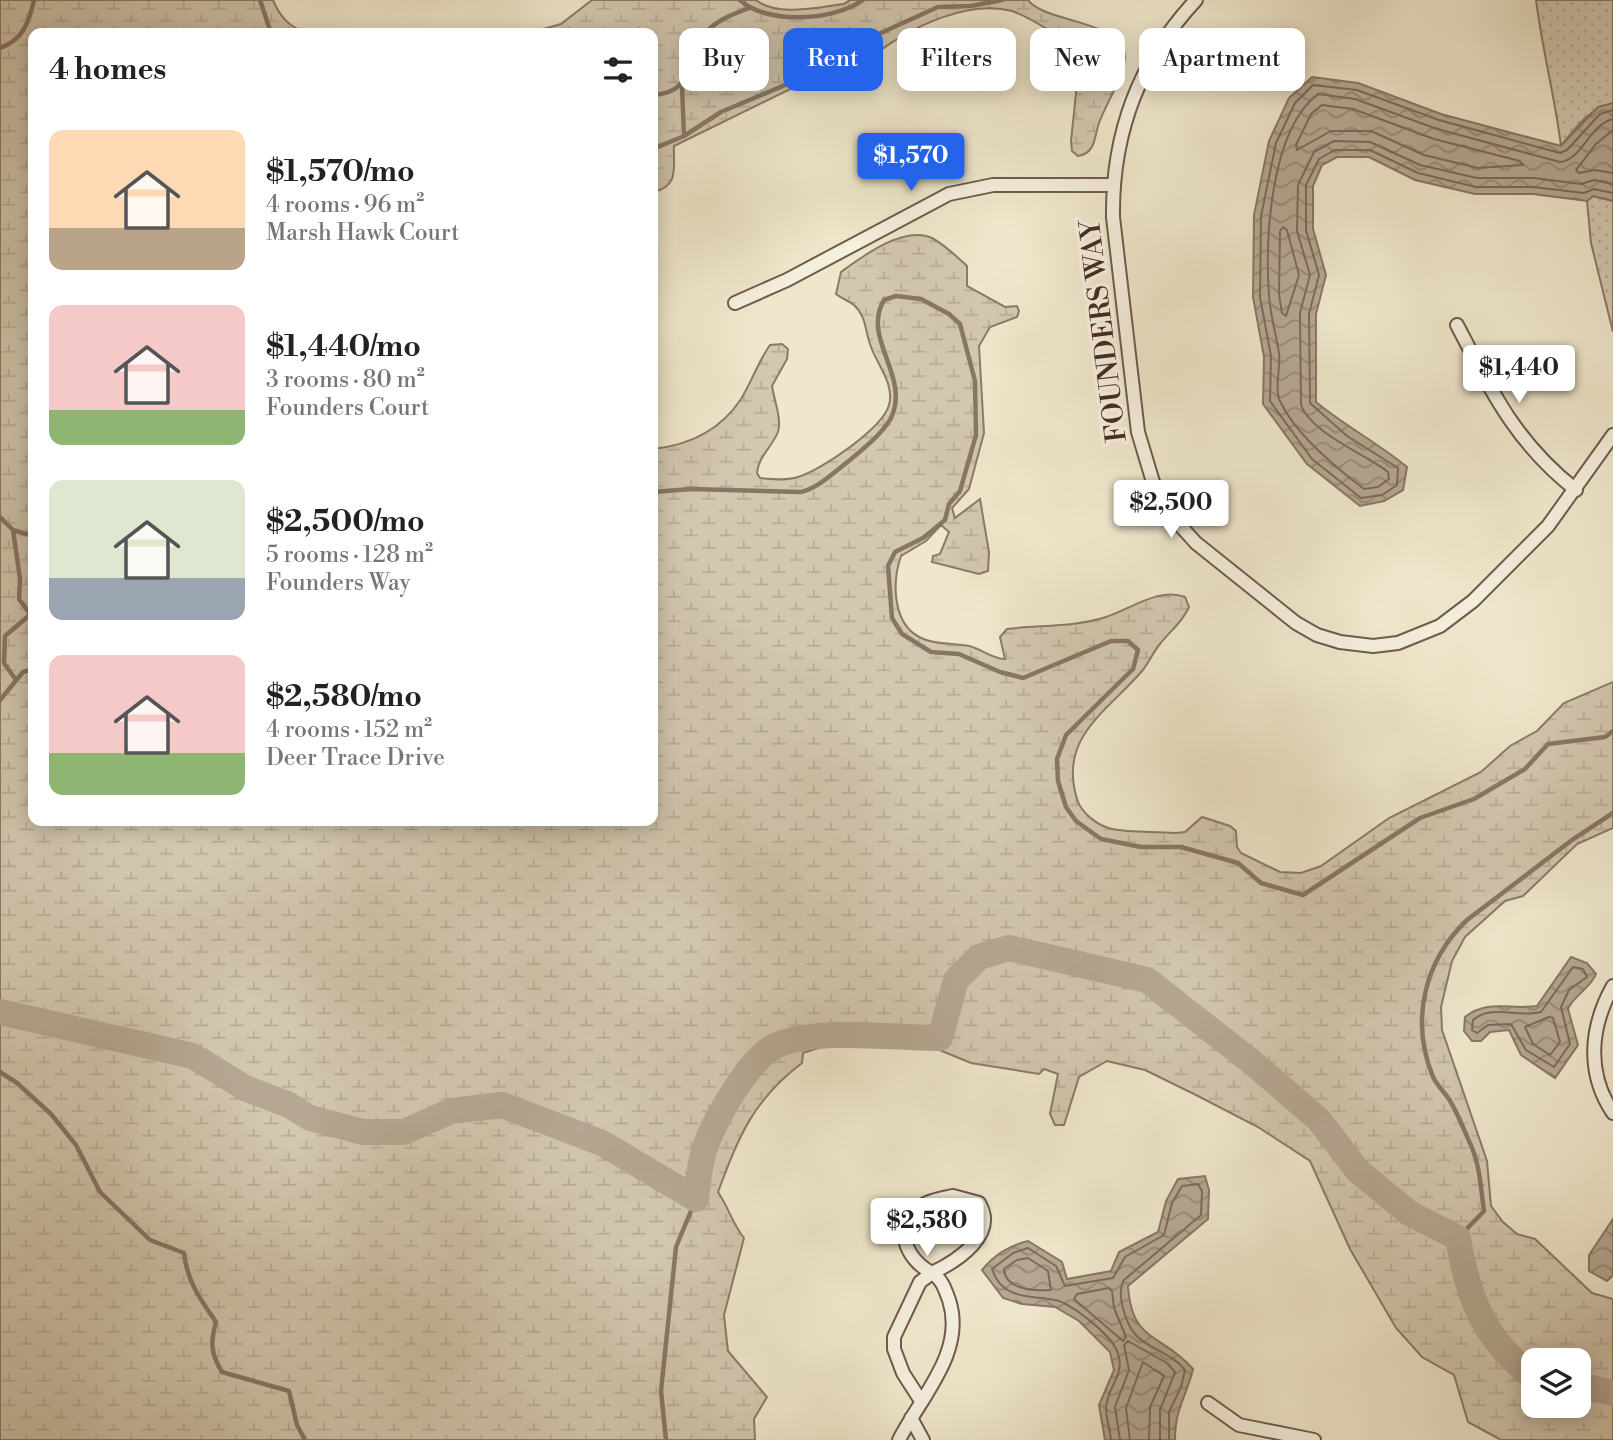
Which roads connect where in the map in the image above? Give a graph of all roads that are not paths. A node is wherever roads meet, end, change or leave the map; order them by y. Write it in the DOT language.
graph roads {
  1 [pos="1196,0"];
  2 [pos="1112,185"];
  3 [pos="735,303"];
  4 [pos="1457,325"];
  5 [pos="1613,435"];
  6 [pos="1576,490"];
  7 [pos="1613,986"];
  8 [pos="1613,1113"];
  9 [pos="932,1273"];
  10 [pos="921,1401"];
  11 [pos="1208,1403"];
  12 [pos="911,1418"];
  13 [pos="899,1440"];
  14 [pos="923,1440"];
  15 [pos="1314,1440"];
  1 -- 2 [label="street, FOUNDERS WAY"];
  2 -- 3 [label="street"];
  2 -- 6 [label="street, FOUNDERS WAY"];
  4 -- 6 [label="street"];
  5 -- 6 [label="street, FOUNDERS WAY"];
  7 -- 8 [label="street"];
  9 -- 9 [label="street"];
  9 -- 10 [label="street"];
  9 -- 10 [label="street"];
  10 -- 12 [label="street"];
  11 -- 15 [label="street"];
  12 -- 13 [label="street"];
  12 -- 14 [label="street"];
}
